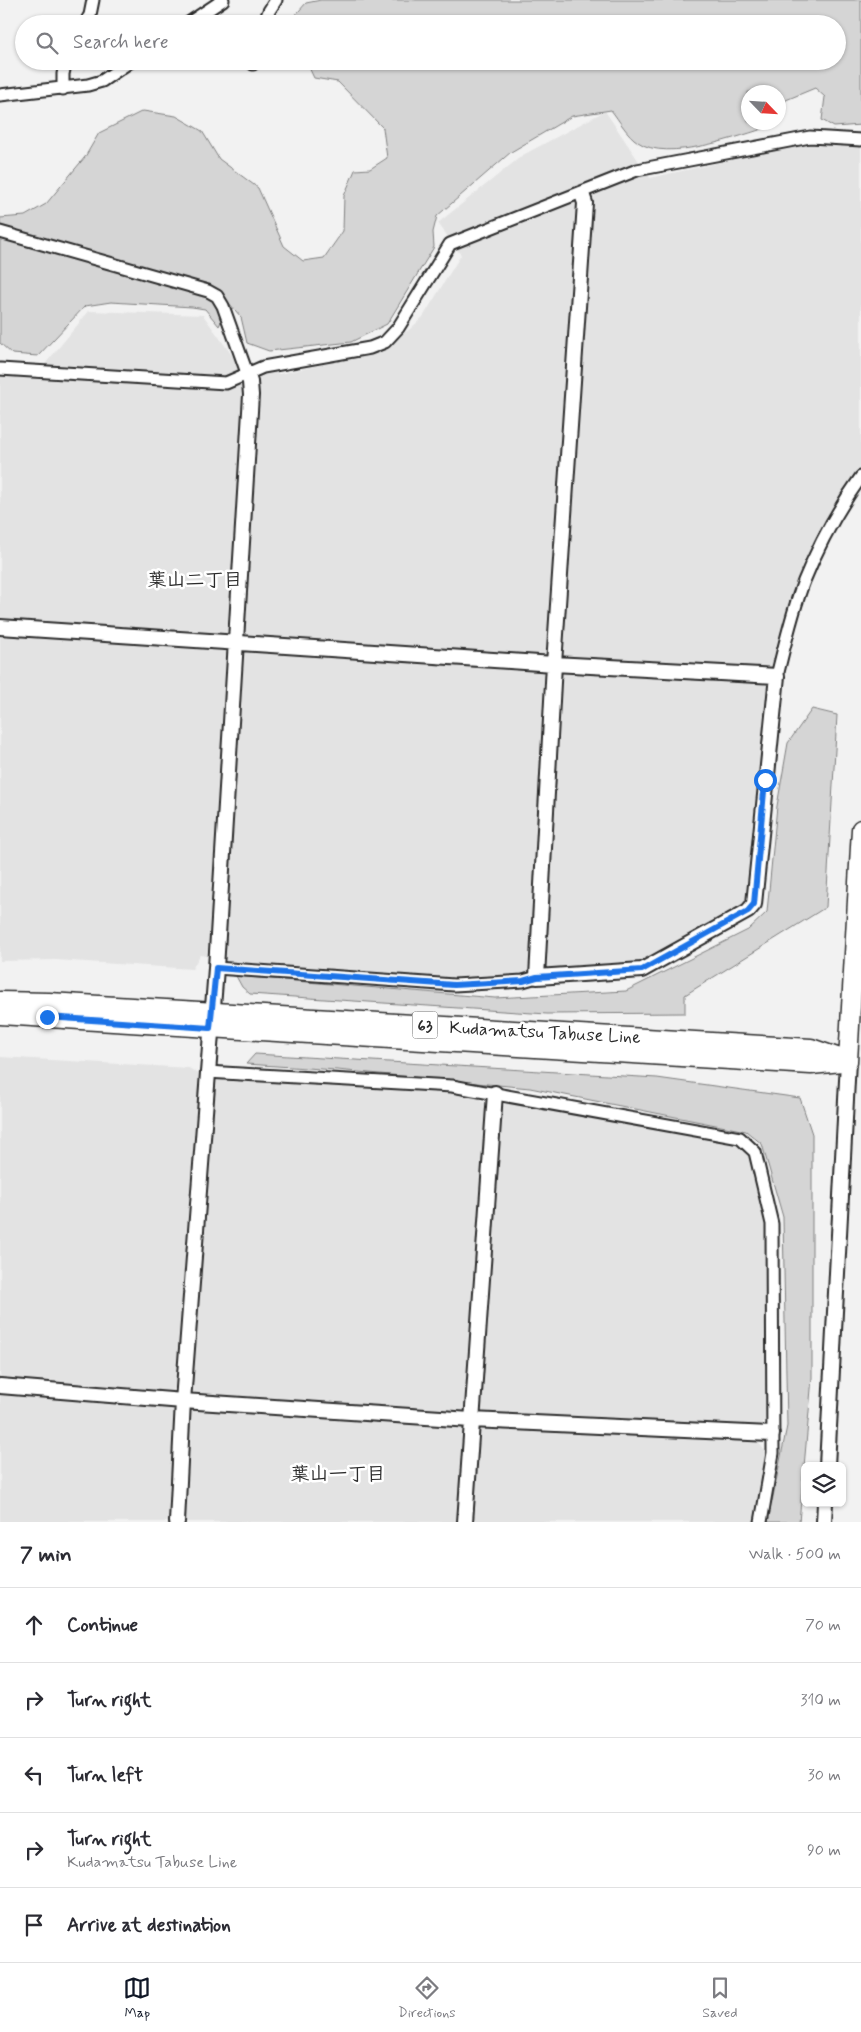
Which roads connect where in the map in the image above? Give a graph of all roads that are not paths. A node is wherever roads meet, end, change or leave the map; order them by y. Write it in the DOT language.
graph roads {
  1 [pos="93,0"];
  2 [pos="223,0"];
  3 [pos="276,0"];
  4 [pos="90,15"];
  5 [pos="200,15"];
  6 [pos="267,15"];
  7 [pos="64,70"];
  8 [pos="117,70"];
  9 [pos="63,89"];
  10 [pos="0,95"];
  11 [pos="861,140"];
  12 [pos="582,194"];
  13 [pos="0,232"];
  14 [pos="0,369"];
  15 [pos="247,373"];
  16 [pos="861,477"];
  17 [pos="0,627"];
  18 [pos="236,642"];
  19 [pos="554,664"];
  20 [pos="777,676"];
  21 [pos="861,829"];
  22 [pos="860,873"];
  23 [pos="216,968"];
  24 [pos="537,977"];
  25 [pos="0,1001"];
  26 [pos="0,1015"];
  27 [pos="211,1020"];
  28 [pos="848,1061"];
  29 [pos="207,1072"];
  30 [pos="495,1094"];
  31 [pos="0,1386"];
  32 [pos="183,1401"];
  33 [pos="471,1420"];
  34 [pos="772,1434"];
  35 [pos="827,1462"];
  36 [pos="825,1507"];
  37 [pos="177,1522"];
  38 [pos="465,1522"];
  39 [pos="761,1522"];
  40 [pos="824,1522"];
  1 -- 4 [label="street"];
  2 -- 5 [label="street"];
  3 -- 6 [label="street"];
  7 -- 9 [label="street"];
  8 -- 9 [label="street"];
  9 -- 10 [label="street"];
  11 -- 12 [label="street"];
  12 -- 15 [label="street"];
  12 -- 19 [label="street"];
  13 -- 15 [label="street"];
  14 -- 15 [label="street"];
  15 -- 18 [label="street"];
  16 -- 20 [label="street"];
  17 -- 18 [label="street"];
  18 -- 19 [label="street"];
  18 -- 23 [label="street"];
  19 -- 20 [label="street"];
  19 -- 24 [label="street"];
  20 -- 24 [label="street"];
  21 -- 22 [label="main road"];
  22 -- 28 [label="main road"];
  23 -- 24 [label="street"];
  23 -- 27 [label="street"];
  25 -- 27 [label="main road, Kudamatsu Tabuse Line / 63"];
  26 -- 27 [label="main road, Kudamatsu Tabuse Line / 63"];
  27 -- 28 [label="main road, Kudamatsu Tabuse Line / 63"];
  27 -- 29 [label="street"];
  28 -- 35 [label="street"];
  29 -- 30 [label="street"];
  29 -- 32 [label="street"];
  30 -- 33 [label="street"];
  30 -- 34 [label="street"];
  31 -- 32 [label="street"];
  32 -- 33 [label="street"];
  32 -- 37 [label="street"];
  33 -- 34 [label="street"];
  33 -- 38 [label="street"];
  34 -- 39 [label="street"];
  36 -- 40 [label="street"];
}
